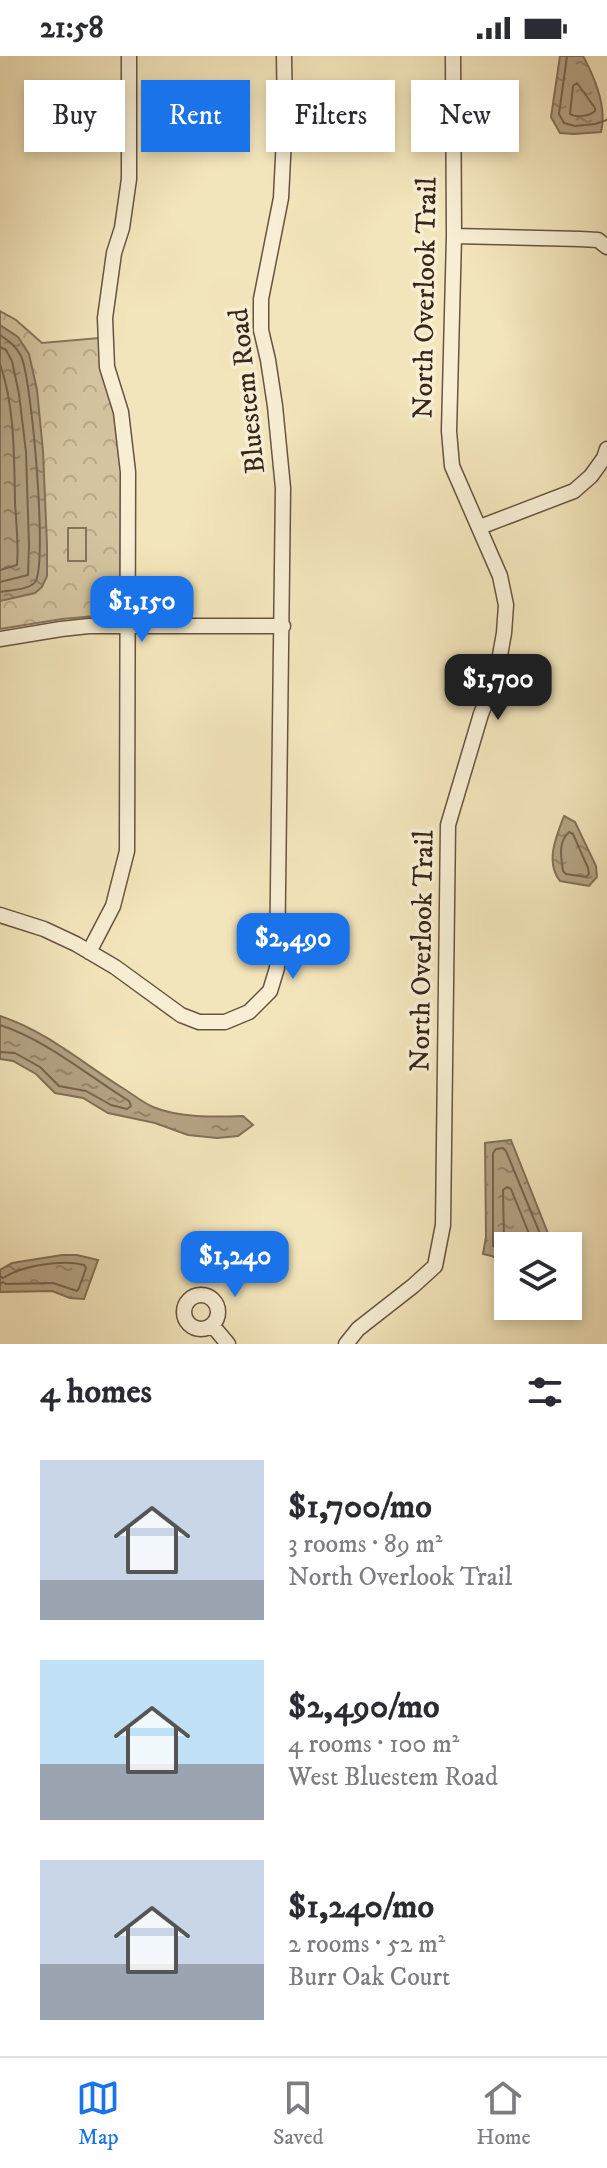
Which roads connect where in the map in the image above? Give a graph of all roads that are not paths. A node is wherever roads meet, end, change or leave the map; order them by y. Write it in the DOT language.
graph roads {
  1 [pos="129,56"];
  2 [pos="284,56"];
  3 [pos="453,56"];
  4 [pos="454,236"];
  5 [pos="607,247"];
  6 [pos="607,449"];
  7 [pos="480,527"];
  8 [pos="128,625"];
  9 [pos="283,626"];
  10 [pos="0,639"];
  11 [pos="0,915"];
  12 [pos="89,952"];
  13 [pos="212,1325"];
  14 [pos="228,1344"];
  15 [pos="346,1344"];
  1 -- 8 [label="street"];
  2 -- 9 [label="street, Bluestem Road"];
  3 -- 4 [label="street, North Overlook Trail"];
  4 -- 5 [label="street"];
  4 -- 7 [label="street, North Overlook Trail"];
  6 -- 7 [label="street"];
  7 -- 15 [label="street, North Overlook Trail"];
  8 -- 9 [label="street"];
  8 -- 10 [label="street"];
  8 -- 12 [label="street"];
  9 -- 12 [label="street, Bluestem Road"];
  11 -- 12 [label="street, Bluestem Road"];
  13 -- 14 [label="street"];
}
